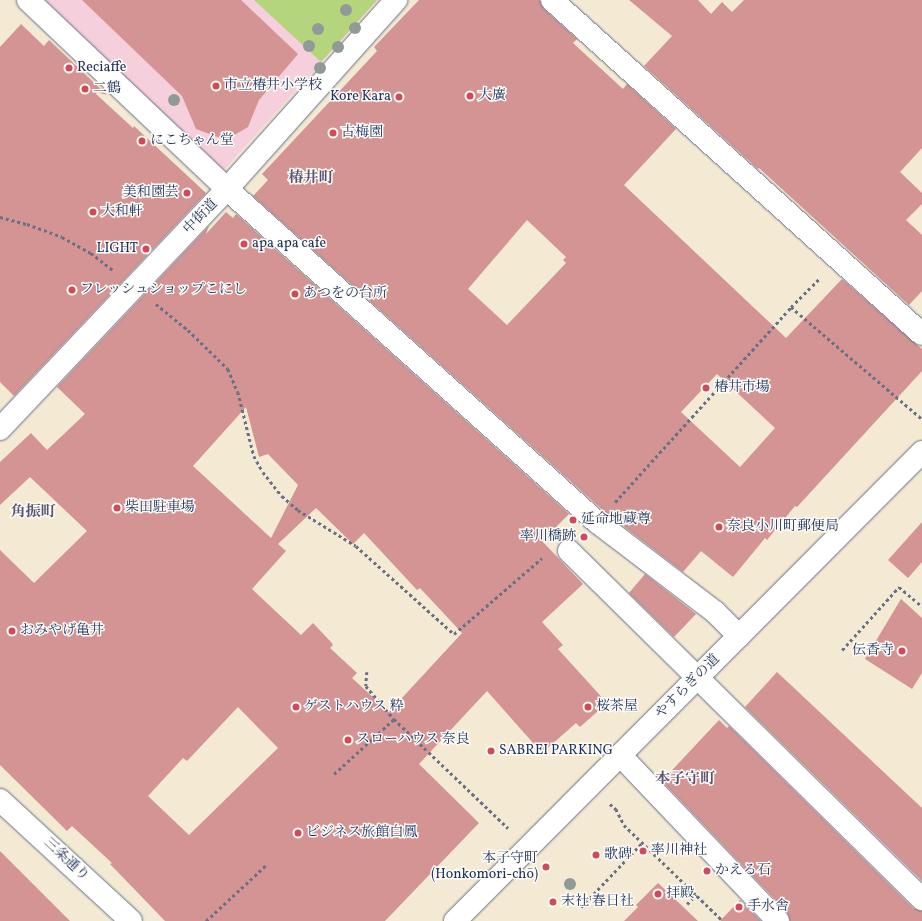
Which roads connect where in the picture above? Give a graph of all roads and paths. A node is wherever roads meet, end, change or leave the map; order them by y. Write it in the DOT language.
graph roads {
  1 [pos="28,0"];
  2 [pos="396,0"];
  3 [pos="552,0"];
  4 [pos="227,189"];
  5 [pos="0,217"];
  6 [pos="840,258"];
  7 [pos="134,287"];
  8 [pos="792,306"];
  9 [pos="922,334"];
  10 [pos="0,429"];
  11 [pos="922,452"];
  12 [pos="569,551"];
  13 [pos="922,606"];
  14 [pos="739,636"];
  15 [pos="842,650"];
  16 [pos="367,672"];
  17 [pos="697,678"];
  18 [pos="394,719"];
  19 [pos="620,755"];
  20 [pos="334,774"];
  21 [pos="591,785"];
  22 [pos="0,800"];
  23 [pos="642,843"];
  24 [pos="526,850"];
  25 [pos="265,866"];
  26 [pos="696,895"];
  27 [pos="922,899"];
  28 [pos="687,904"];
  29 [pos="581,907"];
  30 [pos="131,921"];
  31 [pos="206,921"];
  32 [pos="455,921"];
  33 [pos="723,921"];
  34 [pos="778,921"];
  1 -- 4 [label="street"];
  2 -- 4 [label="street, 中街道"];
  3 -- 6 [label="street"];
  4 -- 7 [label="street, 中街道"];
  4 -- 14 [label="street"];
  5 -- 7 [label="path"];
  6 -- 8 [label="path"];
  6 -- 9 [label="street"];
  7 -- 10 [label="street, 中街道"];
  11 -- 14 [label="street, やすらぎの道"];
  12 -- 17 [label="street"];
  13 -- 15 [label="path"];
  14 -- 17 [label="street, やすらぎの道"];
  16 -- 18 [label="path"];
  17 -- 19 [label="street, やすらぎの道"];
  17 -- 27 [label="street"];
  18 -- 20 [label="path"];
  18 -- 24 [label="path"];
  19 -- 21 [label="street, やすらぎの道"];
  19 -- 34 [label="street"];
  21 -- 23 [label="path"];
  21 -- 24 [label="street, やすらぎの道"];
  22 -- 30 [label="street, 三条通り"];
  23 -- 26 [label="path"];
  23 -- 29 [label="path"];
  24 -- 32 [label="street, やすらぎの道"];
  25 -- 31 [label="path"];
  26 -- 28 [label="path"];
  26 -- 33 [label="path"];
}
